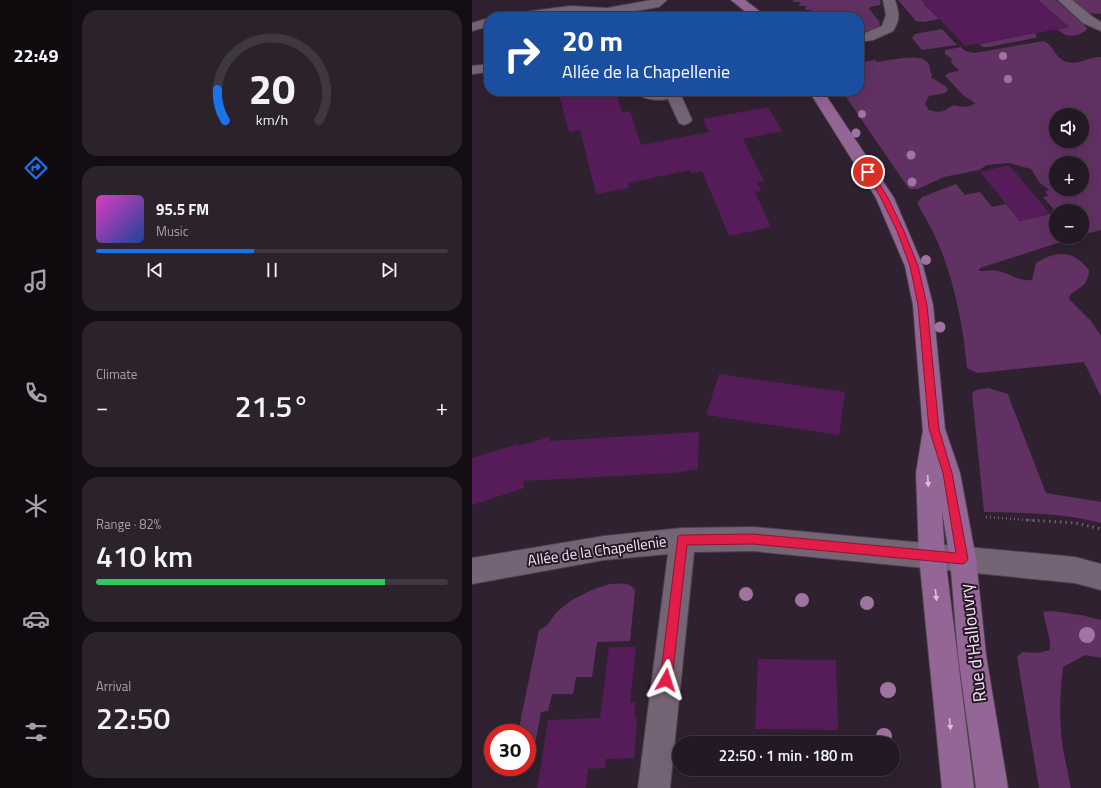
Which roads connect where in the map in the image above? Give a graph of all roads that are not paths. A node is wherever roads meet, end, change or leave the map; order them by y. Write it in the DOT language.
graph roads {
  1 [pos="889,0"];
  2 [pos="1064,0"];
  3 [pos="731,2"];
  4 [pos="569,5"];
  5 [pos="657,7"];
  6 [pos="539,12"];
  7 [pos="594,12"];
  8 [pos="624,12"];
  9 [pos="738,12"];
  10 [pos="750,12"];
  11 [pos="484,23"];
  12 [pos="472,27"];
  13 [pos="1101,27"];
  14 [pos="864,37"];
  15 [pos="484,69"];
  16 [pos="472,70"];
  17 [pos="675,96"];
  18 [pos="819,96"];
  19 [pos="684,120"];
  20 [pos="934,429"];
  21 [pos="682,540"];
  22 [pos="932,556"];
  23 [pos="963,559"];
  24 [pos="472,571"];
  25 [pos="1101,577"];
  26 [pos="654,788"];
  27 [pos="958,788"];
  28 [pos="992,788"];
  1 -- 14 [label="street"];
  2 -- 13 [label="street"];
  3 -- 9 [label="main road"];
  3 -- 10 [label="main road"];
  4 -- 6 [label="street"];
  4 -- 7 [label="street"];
  5 -- 8 [label="street"];
  11 -- 12 [label="street"];
  15 -- 16 [label="street"];
  17 -- 19 [label="street"];
  18 -- 20 [label="main road, Rue d'Hallouvry"];
  20 -- 22 [label="main road, Rue d'Hallouvry, one-way"];
  20 -- 23 [label="main road, Rue d'Hallouvry"];
  21 -- 22 [label="street, Allée de la Chapellenie"];
  21 -- 24 [label="street, Allée de la Chapellenie"];
  21 -- 26 [label="street"];
  22 -- 23 [label="street, Allée de la Chapellenie"];
  22 -- 27 [label="main road, Rue d'Hallouvry, one-way"];
  23 -- 25 [label="street, Allée de la Chapellenie"];
  23 -- 28 [label="main road, Rue d'Hallouvry"];
}
